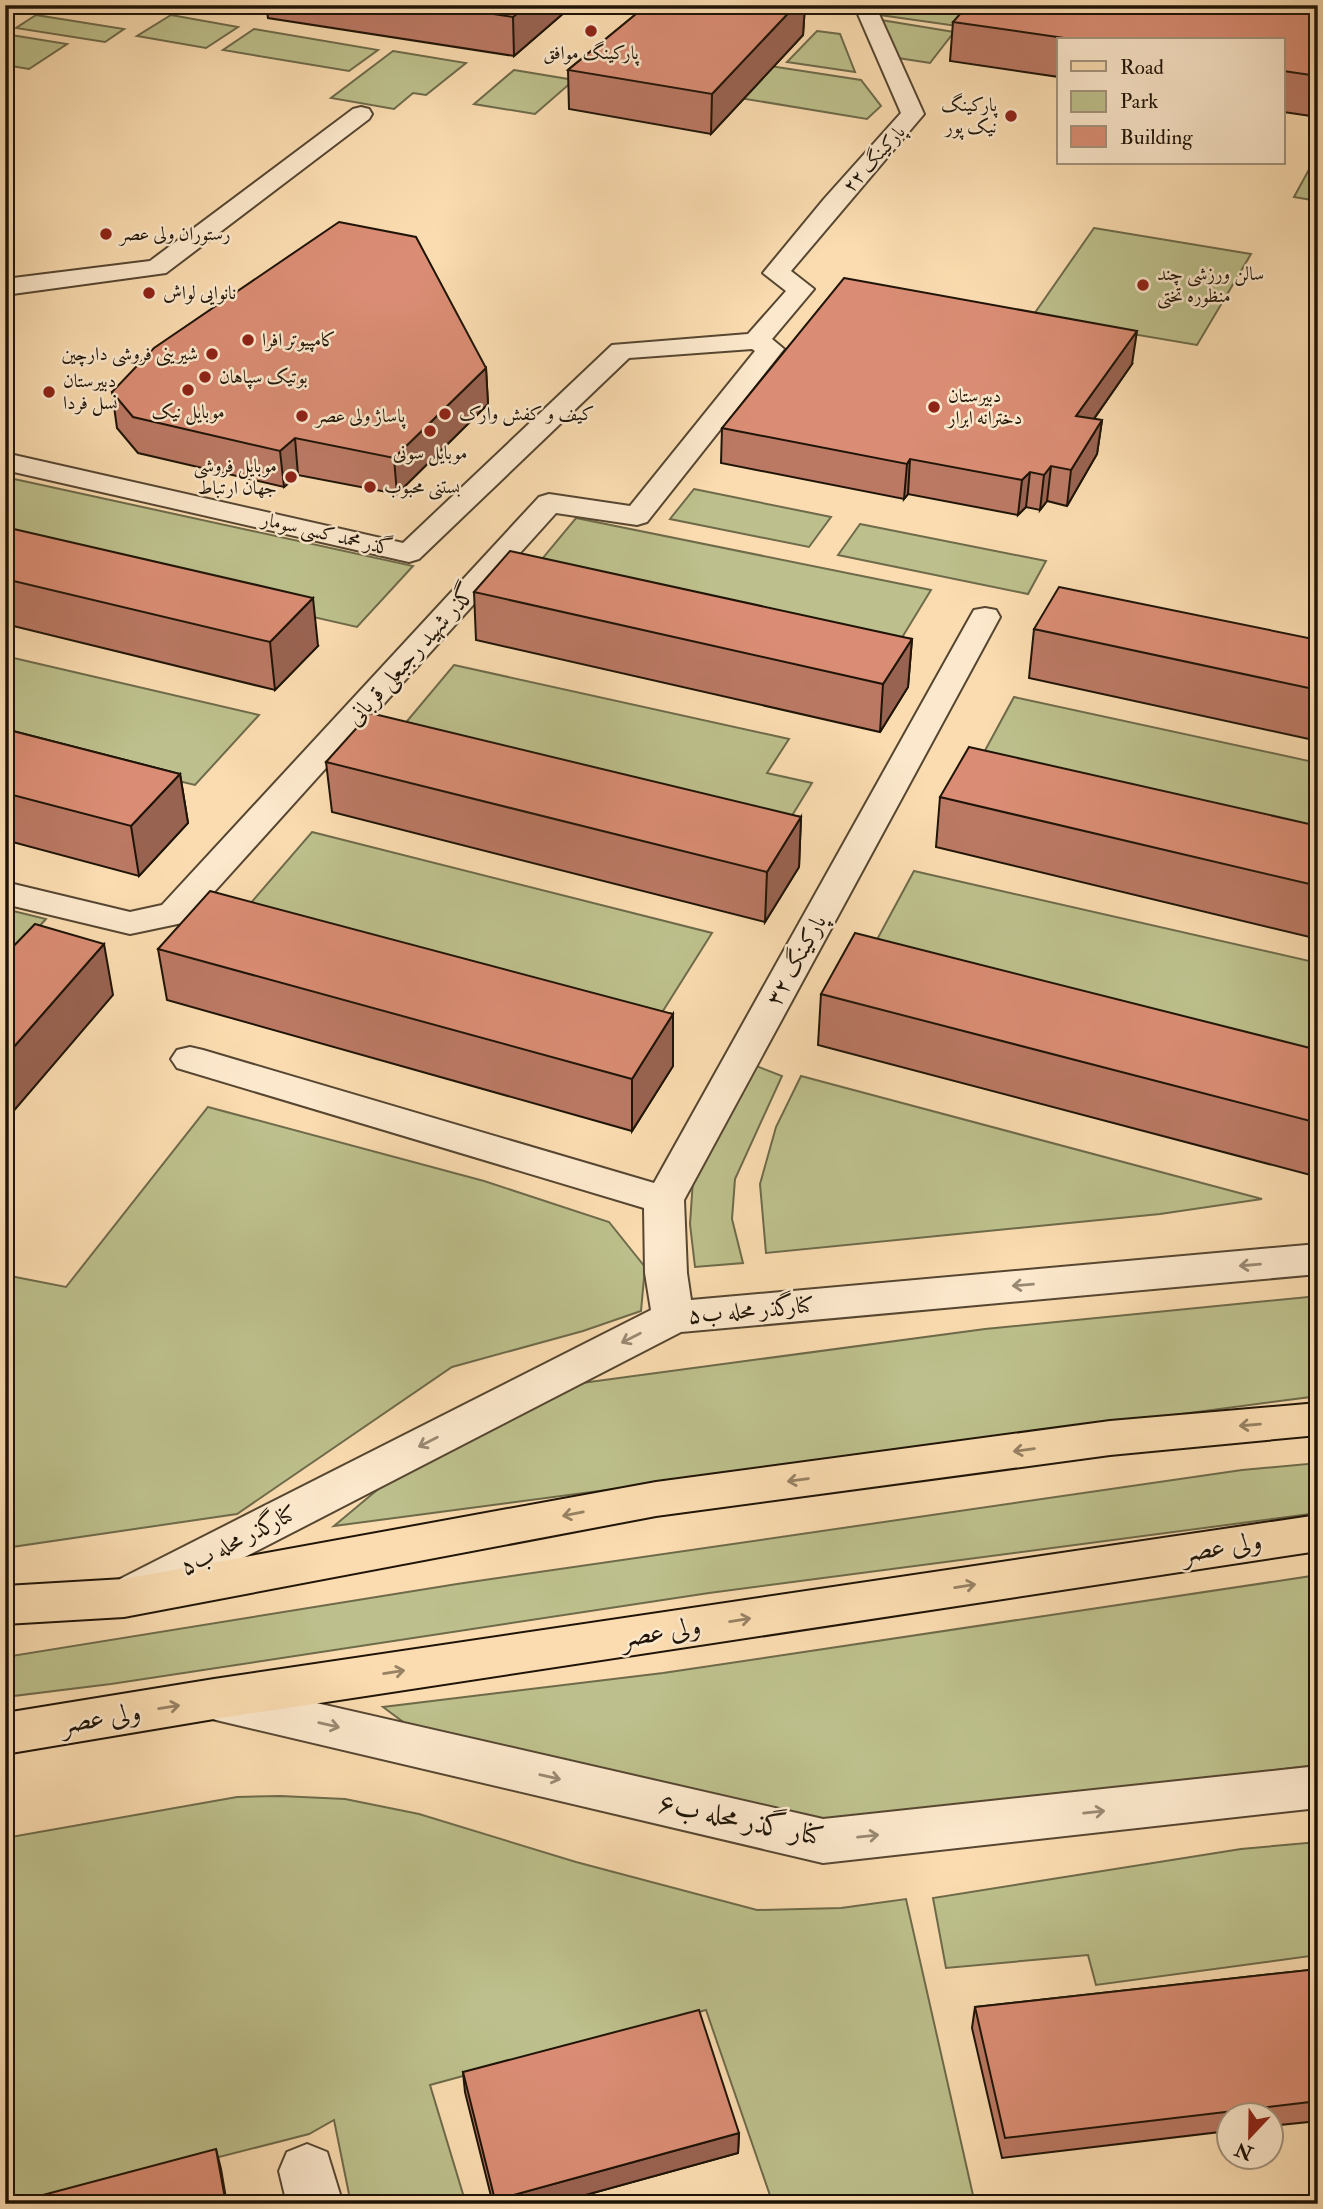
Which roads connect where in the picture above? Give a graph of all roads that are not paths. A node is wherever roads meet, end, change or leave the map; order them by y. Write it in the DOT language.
graph roads {
  1 [pos="864,5"];
  2 [pos="361,114"];
  3 [pos="5,287"];
  4 [pos="756,341"];
  5 [pos="5,461"];
  6 [pos="985,617"];
  7 [pos="5,893"];
  8 [pos="190,1059"];
  9 [pos="664,1200"];
  10 [pos="1318,1259"];
  11 [pos="673,1317"];
  12 [pos="1318,1419"];
  13 [pos="1318,1533"];
  14 [pos="124,1598"];
  15 [pos="5,1605"];
  16 [pos="214,1699"];
  17 [pos="5,1734"];
  18 [pos="1318,1787"];
  1 -- 4 [label="street, پارکینگ ۲۲"];
  2 -- 3 [label="street"];
  4 -- 5 [label="street, گذر محمد کسی سومار"];
  4 -- 7 [label="street, گذر شهید رجبعلی قربانی"];
  6 -- 9 [label="street, پارکینگ ۳۲"];
  8 -- 9 [label="street"];
  9 -- 11 [label="street"];
  10 -- 11 [label="street, کنارگذر محله ب۵, one-way"];
  11 -- 14 [label="street, کنارگذر محله ب۵, one-way"];
  12 -- 14 [label="main road, one-way"];
  16 -- 13 [label="main road, ولی عصر, one-way"];
  14 -- 15 [label="main road"];
  17 -- 16 [label="main road, ولی عصر, one-way"];
  16 -- 18 [label="street, کنار گذر محله ب۶, one-way"];
}
